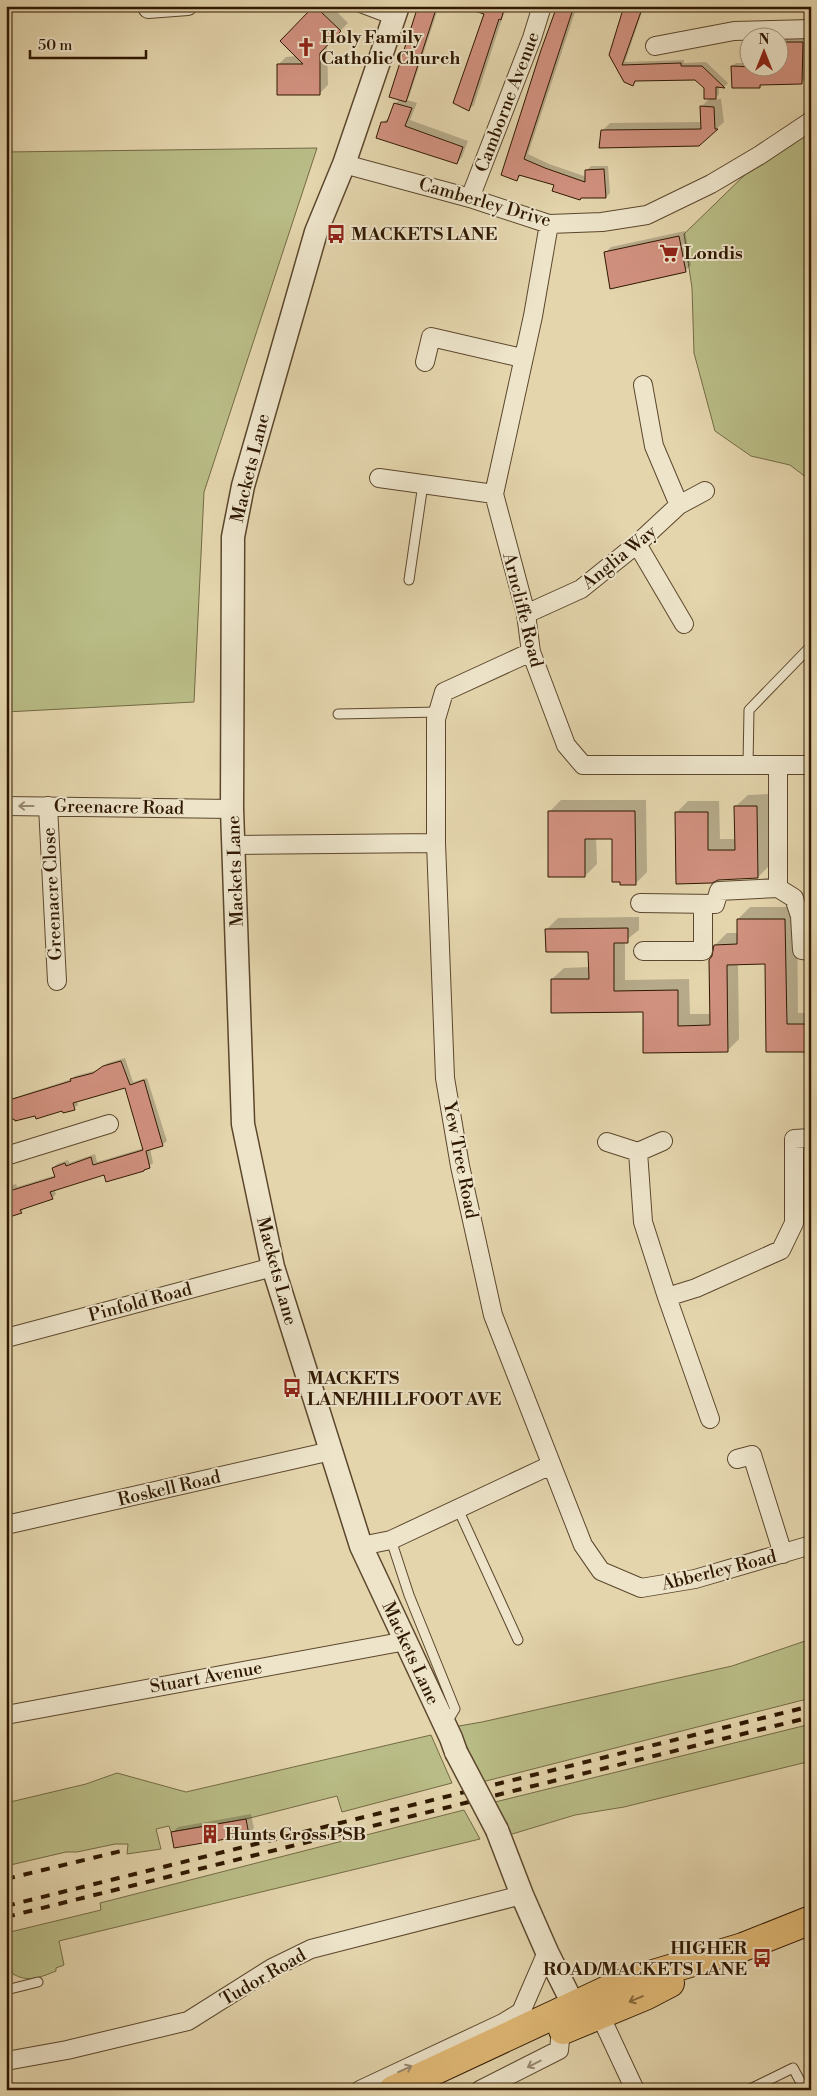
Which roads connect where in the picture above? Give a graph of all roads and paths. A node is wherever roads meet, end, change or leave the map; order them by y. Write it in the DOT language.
graph roads {
  1 [pos="188,6"];
  2 [pos="356,6"];
  3 [pos="542,6"];
  4 [pos="148,9"];
  5 [pos="395,13"];
  6 [pos="811,29"];
  7 [pos="655,46"];
  8 [pos="811,121"];
  9 [pos="344,164"];
  10 [pos="470,198"];
  11 [pos="550,224"];
  12 [pos="522,358"];
  13 [pos="425,362"];
  14 [pos="643,385"];
  15 [pos="379,478"];
  16 [pos="423,484"];
  17 [pos="705,491"];
  18 [pos="494,494"];
  19 [pos="679,505"];
  20 [pos="637,544"];
  21 [pos="409,580"];
  22 [pos="526,614"];
  23 [pos="684,624"];
  24 [pos="811,646"];
  25 [pos="531,652"];
  26 [pos="438,712"];
  27 [pos="338,714"];
  28 [pos="748,765"];
  29 [pos="778,765"];
  30 [pos="811,765"];
  31 [pos="6,806"];
  32 [pos="48,806"];
  33 [pos="232,809"];
  34 [pos="436,843"];
  35 [pos="233,845"];
  36 [pos="778,888"];
  37 [pos="640,903"];
  38 [pos="704,904"];
  39 [pos="811,950"];
  40 [pos="643,951"];
  41 [pos="57,981"];
  42 [pos="110,1124"];
  43 [pos="811,1138"];
  44 [pos="662,1141"];
  45 [pos="607,1142"];
  46 [pos="638,1152"];
  47 [pos="6,1156"];
  48 [pos="273,1267"];
  49 [pos="667,1297"];
  50 [pos="6,1338"];
  51 [pos="710,1419"];
  52 [pos="331,1451"];
  53 [pos="737,1458"];
  54 [pos="551,1465"];
  55 [pos="458,1508"];
  56 [pos="572,1516"];
  57 [pos="6,1525"];
  58 [pos="391,1540"];
  59 [pos="811,1545"];
  60 [pos="361,1546"];
  61 [pos="783,1554"];
  62 [pos="406,1640"];
  63 [pos="518,1640"];
  64 [pos="6,1715"];
  65 [pos="445,1725"];
  66 [pos="522,1895"];
  67 [pos="811,1920"];
  68 [pos="547,1952"];
  69 [pos="38,1982"];
  70 [pos="6,1990"];
  71 [pos="587,2011"];
  72 [pos="561,2030"];
  73 [pos="6,2061"];
  74 [pos="360,2090"];
  75 [pos="393,2090"];
  76 [pos="433,2090"];
  77 [pos="480,2090"];
  78 [pos="635,2090"];
  79 [pos="748,2090"];
  80 [pos="804,2090"];
  1 -- 4 [label="street"];
  2 -- 5 [label="lane"];
  3 -- 10 [label="street, Camborne Avenue"];
  5 -- 9 [label="street, Mackets Lane"];
  6 -- 7 [label="street"];
  8 -- 11 [label="street, Camberley Drive"];
  9 -- 10 [label="street, Camberley Drive"];
  9 -- 33 [label="street, Mackets Lane"];
  10 -- 11 [label="street, Camberley Drive"];
  11 -- 12 [label="street, Arncliffe Road"];
  12 -- 13 [label="street"];
  12 -- 18 [label="street, Arncliffe Road"];
  14 -- 19 [label="street"];
  15 -- 16 [label="street"];
  16 -- 18 [label="street"];
  16 -- 21 [label="lane"];
  17 -- 19 [label="street, Anglia Way"];
  18 -- 22 [label="street, Arncliffe Road"];
  19 -- 20 [label="street, Anglia Way"];
  20 -- 22 [label="street, Anglia Way"];
  20 -- 23 [label="street"];
  22 -- 25 [label="street, Arncliffe Road"];
  24 -- 28 [label="lane"];
  25 -- 26 [label="street, Yew Tree Road"];
  25 -- 28 [label="street, Arncliffe Road"];
  26 -- 27 [label="lane"];
  26 -- 34 [label="street, Yew Tree Road"];
  28 -- 29 [label="street, Arncliffe Road"];
  29 -- 30 [label="street, Arncliffe Road"];
  29 -- 36 [label="street"];
  32 -- 31 [label="street, Greenacre Road, one-way"];
  32 -- 33 [label="street, Greenacre Road"];
  32 -- 41 [label="street, Greenacre Close"];
  33 -- 35 [label="street, Mackets Lane"];
  34 -- 35 [label="street"];
  34 -- 54 [label="street, Yew Tree Road"];
  35 -- 48 [label="street, Mackets Lane"];
  36 -- 38 [label="street"];
  36 -- 39 [label="street"];
  37 -- 38 [label="street"];
  38 -- 40 [label="street"];
  42 -- 47 [label="street"];
  43 -- 49 [label="street"];
  44 -- 46 [label="street"];
  45 -- 46 [label="street"];
  46 -- 49 [label="street"];
  48 -- 50 [label="street, Pinfold Road"];
  48 -- 52 [label="street, Mackets Lane"];
  49 -- 51 [label="street"];
  52 -- 57 [label="street, Roskell Road"];
  52 -- 60 [label="street, Mackets Lane"];
  53 -- 61 [label="street"];
  54 -- 55 [label="street"];
  54 -- 56 [label="street, Yew Tree Road"];
  55 -- 58 [label="street"];
  55 -- 63 [label="lane"];
  56 -- 61 [label="street, Abberley Road"];
  58 -- 60 [label="street"];
  58 -- 65 [label="lane, Mackets Lane"];
  59 -- 61 [label="street, Abberley Road"];
  60 -- 62 [label="street, Mackets Lane"];
  62 -- 64 [label="street, Stuart Avenue"];
  62 -- 65 [label="street, Mackets Lane"];
  65 -- 66 [label="street, Mackets Lane, bridge"];
  66 -- 68 [label="street, Mackets Lane"];
  66 -- 73 [label="street, Tudor Road"];
  67 -- 71 [label="highway"];
  68 -- 71 [label="street, Mackets Lane"];
  74 -- 68 [label="street, one-way"];
  69 -- 70 [label="lane"];
  71 -- 72 [label="highway"];
  71 -- 75 [label="highway"];
  71 -- 78 [label="street"];
  72 -- 76 [label="highway"];
  72 -- 77 [label="street, one-way"];
  79 -- 80 [label="lane"];
}
